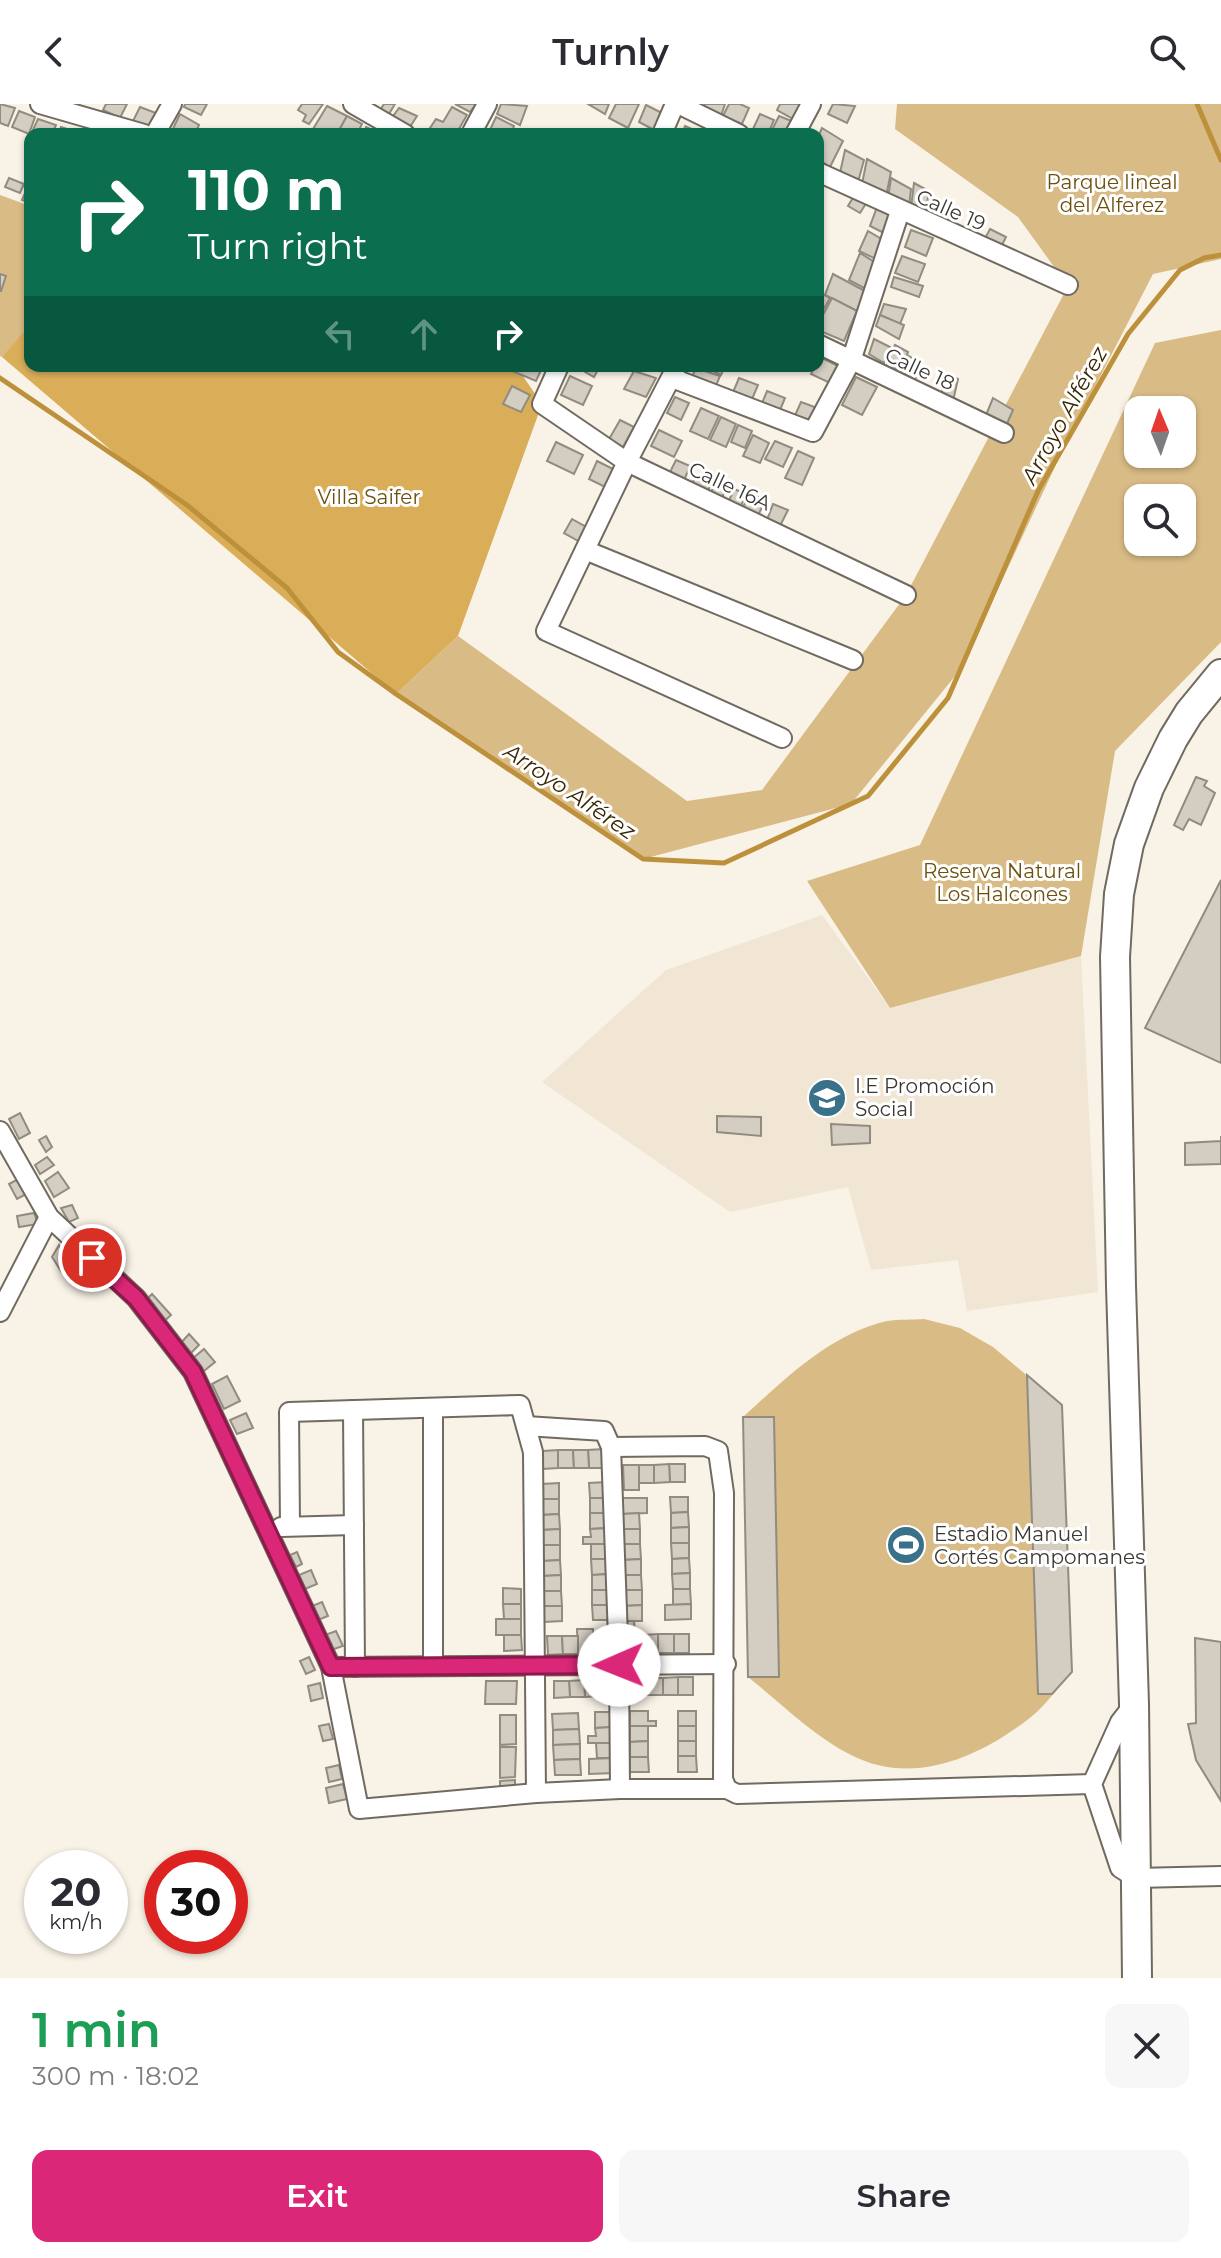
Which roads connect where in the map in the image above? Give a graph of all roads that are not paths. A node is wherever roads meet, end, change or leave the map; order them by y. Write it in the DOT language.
graph roads {
  1 [pos="40,104"];
  2 [pos="172,104"];
  3 [pos="353,104"];
  4 [pos="487,104"];
  5 [pos="677,104"];
  6 [pos="811,104"];
  7 [pos="123,128"];
  8 [pos="158,128"];
  9 [pos="395,128"];
  10 [pos="474,128"];
  11 [pos="665,128"];
  12 [pos="727,128"];
  13 [pos="798,128"];
  14 [pos="824,175"];
  15 [pos="900,211"];
  16 [pos="1068,285"];
  17 [pos="824,347"];
  18 [pos="851,361"];
  19 [pos="556,372"];
  20 [pos="674,372"];
  21 [pos="1004,433"];
  22 [pos="627,462"];
  23 [pos="585,550"];
  24 [pos="906,595"];
  25 [pos="853,660"];
  26 [pos="1221,674"];
  27 [pos="782,738"];
  28 [pos="0,1131"];
  29 [pos="49,1217"];
  30 [pos="0,1312"];
  31 [pos="433,1408"];
  32 [pos="353,1410"];
  33 [pos="526,1426"];
  34 [pos="611,1447"];
  35 [pos="354,1525"];
  36 [pos="290,1526"];
  37 [pos="266,1527"];
  38 [pos="726,1664"];
  39 [pos="619,1665"];
  40 [pos="433,1666"];
  41 [pos="535,1666"];
  42 [pos="331,1667"];
  43 [pos="355,1667"];
  44 [pos="1134,1704"];
  45 [pos="1092,1784"];
  46 [pos="620,1789"];
  47 [pos="727,1789"];
  48 [pos="536,1793"];
  49 [pos="1221,1876"];
  50 [pos="1136,1878"];
  51 [pos="1137,1978"];
  1 -- 7 [label="street"];
  2 -- 8 [label="street"];
  3 -- 9 [label="street"];
  4 -- 10 [label="street"];
  5 -- 11 [label="street"];
  5 -- 12 [label="street"];
  6 -- 13 [label="street"];
  14 -- 15 [label="street, Calle 19"];
  15 -- 16 [label="street, Calle 19"];
  15 -- 18 [label="street"];
  17 -- 18 [label="street, Calle 18"];
  18 -- 20 [label="street"];
  18 -- 21 [label="street, Calle 18"];
  19 -- 22 [label="street, Calle 16A"];
  20 -- 22 [label="street"];
  22 -- 23 [label="street"];
  22 -- 24 [label="street, Calle 16A"];
  23 -- 25 [label="street"];
  23 -- 27 [label="street"];
  26 -- 44 [label="main road"];
  28 -- 29 [label="street"];
  29 -- 30 [label="street"];
  29 -- 37 [label="street"];
  31 -- 32 [label="street"];
  31 -- 33 [label="street"];
  31 -- 40 [label="street"];
  32 -- 35 [label="street"];
  32 -- 36 [label="street"];
  33 -- 34 [label="street"];
  33 -- 41 [label="street"];
  34 -- 38 [label="street"];
  34 -- 39 [label="street"];
  35 -- 36 [label="street"];
  35 -- 43 [label="street"];
  36 -- 37 [label="street"];
  37 -- 42 [label="street"];
  38 -- 39 [label="street"];
  38 -- 47 [label="street"];
  39 -- 41 [label="street"];
  39 -- 46 [label="street"];
  40 -- 41 [label="street"];
  40 -- 43 [label="street"];
  41 -- 48 [label="street"];
  42 -- 43 [label="street"];
  42 -- 48 [label="street"];
  44 -- 45 [label="street"];
  44 -- 50 [label="main road"];
  45 -- 47 [label="street"];
  45 -- 50 [label="street"];
  46 -- 47 [label="street"];
  46 -- 48 [label="street"];
  49 -- 50 [label="street"];
  50 -- 51 [label="main road"];
}
